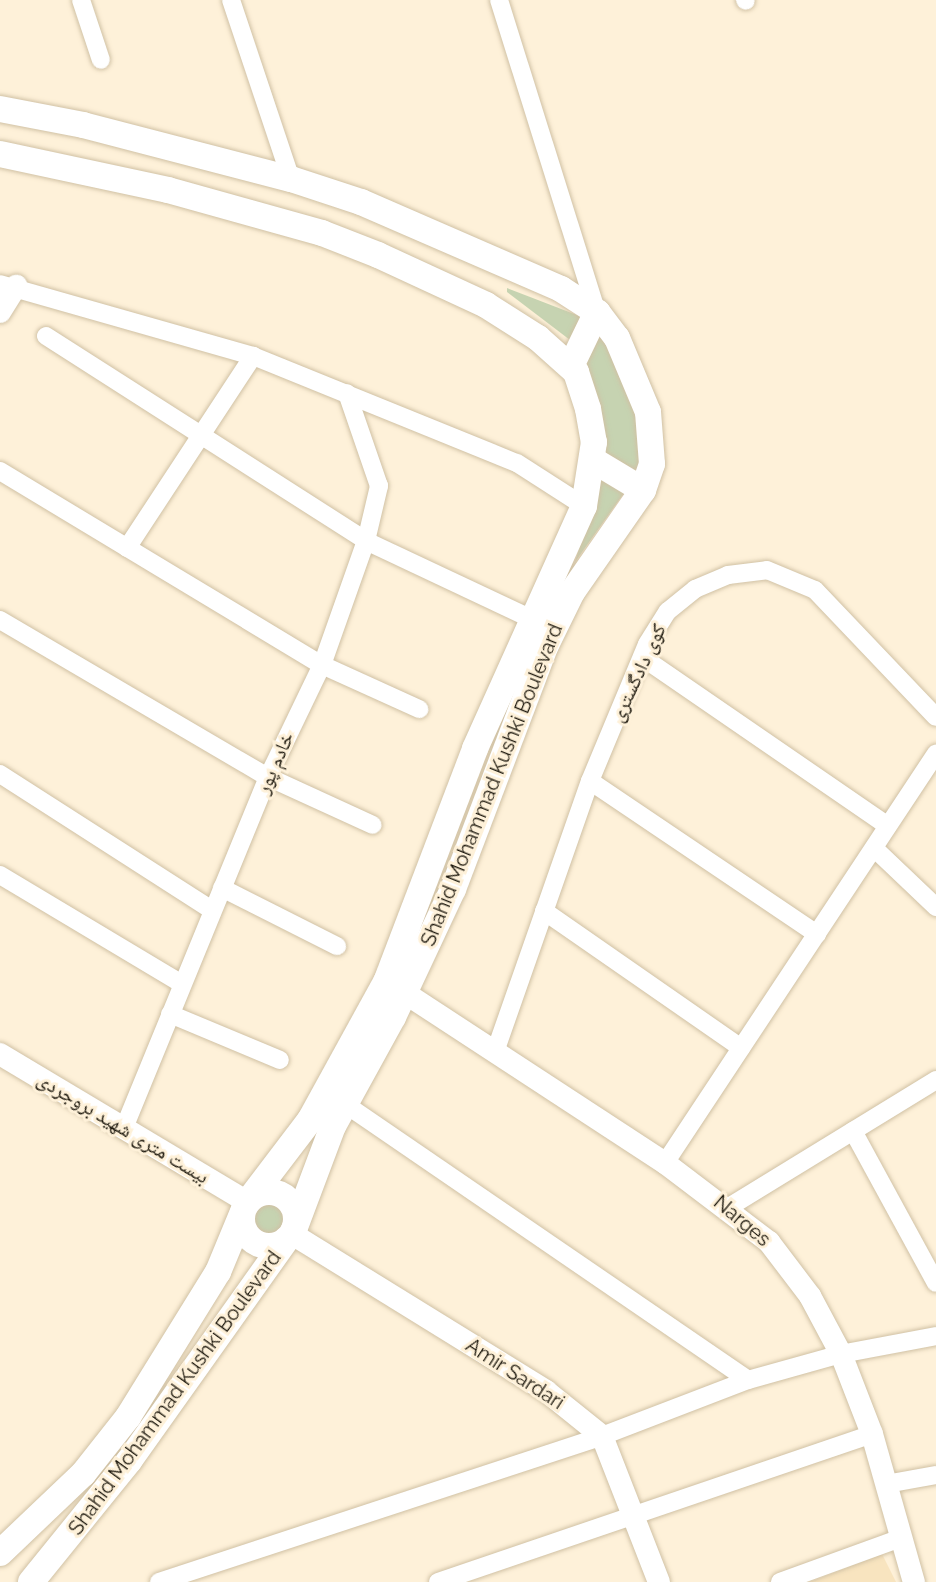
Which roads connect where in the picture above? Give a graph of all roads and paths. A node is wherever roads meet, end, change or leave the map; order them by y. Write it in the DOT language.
graph roads {
  1 [pos="81,0"];
  2 [pos="231,0"];
  3 [pos="499,0"];
  4 [pos="101,60"];
  5 [pos="0,109"];
  6 [pos="0,154"];
  7 [pos="291,179"];
  8 [pos="8,285"];
  9 [pos="0,312"];
  10 [pos="597,312"];
  11 [pos="46,336"];
  12 [pos="253,356"];
  13 [pos="571,366"];
  14 [pos="347,393"];
  15 [pos="199,434"];
  16 [pos="593,460"];
  17 [pos="0,471"];
  18 [pos="643,490"];
  19 [pos="584,506"];
  20 [pos="366,541"];
  21 [pos="127,548"];
  22 [pos="532,619"];
  23 [pos="0,620"];
  24 [pos="642,657"];
  25 [pos="322,665"];
  26 [pos="419,709"];
  27 [pos="936,717"];
  28 [pos="936,754"];
  29 [pos="0,774"];
  30 [pos="268,777"];
  31 [pos="590,781"];
  32 [pos="373,825"];
  33 [pos="888,826"];
  34 [pos="874,848"];
  35 [pos="0,875"];
  36 [pos="222,888"];
  37 [pos="936,907"];
  38 [pos="212,910"];
  39 [pos="544,911"];
  40 [pos="817,934"];
  41 [pos="337,946"];
  42 [pos="182,984"];
  43 [pos="405,993"];
  44 [pos="170,1014"];
  45 [pos="741,1048"];
  46 [pos="495,1052"];
  47 [pos="0,1054"];
  48 [pos="280,1060"];
  49 [pos="936,1080"];
  50 [pos="345,1104"];
  51 [pos="124,1128"];
  52 [pos="853,1131"];
  53 [pos="665,1163"];
  54 [pos="246,1205"];
  55 [pos="729,1207"];
  56 [pos="291,1234"];
  57 [pos="936,1283"];
  58 [pos="936,1336"];
  59 [pos="841,1354"];
  60 [pos="748,1380"];
  61 [pos="872,1434"];
  62 [pos="602,1436"];
  63 [pos="936,1475"];
  64 [pos="886,1484"];
  65 [pos="637,1516"];
  66 [pos="901,1538"];
  67 [pos="0,1553"];
  68 [pos="31,1582"];
  69 [pos="159,1582"];
  70 [pos="438,1582"];
  71 [pos="659,1582"];
  72 [pos="780,1582"];
  73 [pos="914,1582"];
  1 -- 4 [label="street"];
  2 -- 7 [label="street"];
  3 -- 10 [label="street"];
  5 -- 7 [label="main road, Shahid Mohammad Kushki Boulevard"];
  6 -- 13 [label="main road, Shahid Mohammad Kushki Boulevard"];
  7 -- 10 [label="main road, Shahid Mohammad Kushki Boulevard"];
  8 -- 9 [label="street"];
  8 -- 12 [label="street"];
  10 -- 13 [label="main road"];
  10 -- 18 [label="main road, Shahid Mohammad Kushki Boulevard"];
  11 -- 15 [label="street"];
  12 -- 14 [label="street"];
  12 -- 15 [label="street"];
  13 -- 16 [label="main road, Shahid Mohammad Kushki Boulevard"];
  14 -- 19 [label="street"];
  14 -- 20 [label="street, خادم پور"];
  15 -- 20 [label="street"];
  15 -- 21 [label="street"];
  16 -- 18 [label="main road"];
  16 -- 19 [label="main road, Shahid Mohammad Kushki Boulevard"];
  17 -- 21 [label="street"];
  18 -- 43 [label="main road, Shahid Mohammad Kushki Boulevard"];
  19 -- 22 [label="main road, Shahid Mohammad Kushki Boulevard"];
  20 -- 22 [label="street"];
  20 -- 25 [label="street, خادم پور"];
  21 -- 25 [label="street"];
  22 -- 54 [label="main road, Shahid Mohammad Kushki Boulevard"];
  23 -- 30 [label="street"];
  24 -- 27 [label="street, کوی دادگستری"];
  24 -- 31 [label="street, کوی دادگستری"];
  24 -- 33 [label="street"];
  25 -- 26 [label="street"];
  25 -- 30 [label="street, خادم پور"];
  28 -- 33 [label="street"];
  29 -- 38 [label="street"];
  30 -- 32 [label="street"];
  30 -- 36 [label="street, خادم پور"];
  31 -- 39 [label="street, کوی دادگستری"];
  31 -- 40 [label="street"];
  33 -- 34 [label="street"];
  34 -- 37 [label="street"];
  34 -- 40 [label="street"];
  35 -- 42 [label="street"];
  36 -- 38 [label="street, خادم پور"];
  36 -- 41 [label="street"];
  38 -- 42 [label="street, خادم پور"];
  39 -- 45 [label="street"];
  39 -- 46 [label="street, کوی دادگستری"];
  40 -- 45 [label="street"];
  42 -- 44 [label="street, خادم پور"];
  43 -- 46 [label="street, Narges"];
  43 -- 50 [label="main road, Shahid Mohammad Kushki Boulevard"];
  44 -- 48 [label="street"];
  44 -- 51 [label="street, خادم پور"];
  45 -- 53 [label="street"];
  46 -- 53 [label="street, Narges"];
  47 -- 51 [label="street, بیست متری شهید بروجردی"];
  49 -- 52 [label="street"];
  50 -- 56 [label="main road, Shahid Mohammad Kushki Boulevard"];
  50 -- 60 [label="street"];
  51 -- 54 [label="street, بیست متری شهید بروجردی"];
  52 -- 55 [label="street"];
  52 -- 57 [label="street"];
  53 -- 55 [label="street, Narges"];
  54 -- 56 [label="main road"];
  54 -- 56 [label="main road"];
  54 -- 67 [label="main road, Shahid Mohammad Kushki Boulevard"];
  55 -- 59 [label="street, Narges"];
  56 -- 62 [label="street, Amir Sardari"];
  56 -- 68 [label="main road, Shahid Mohammad Kushki Boulevard"];
  58 -- 59 [label="street"];
  59 -- 60 [label="street"];
  59 -- 61 [label="street, Narges"];
  60 -- 62 [label="street"];
  61 -- 64 [label="street, Narges"];
  61 -- 65 [label="street"];
  62 -- 65 [label="street, Amir Sardari"];
  62 -- 69 [label="street"];
  63 -- 64 [label="street"];
  64 -- 66 [label="street, Narges"];
  65 -- 70 [label="street"];
  65 -- 71 [label="street, Amir Sardari"];
  66 -- 72 [label="street"];
  66 -- 73 [label="street, Narges"];
}
